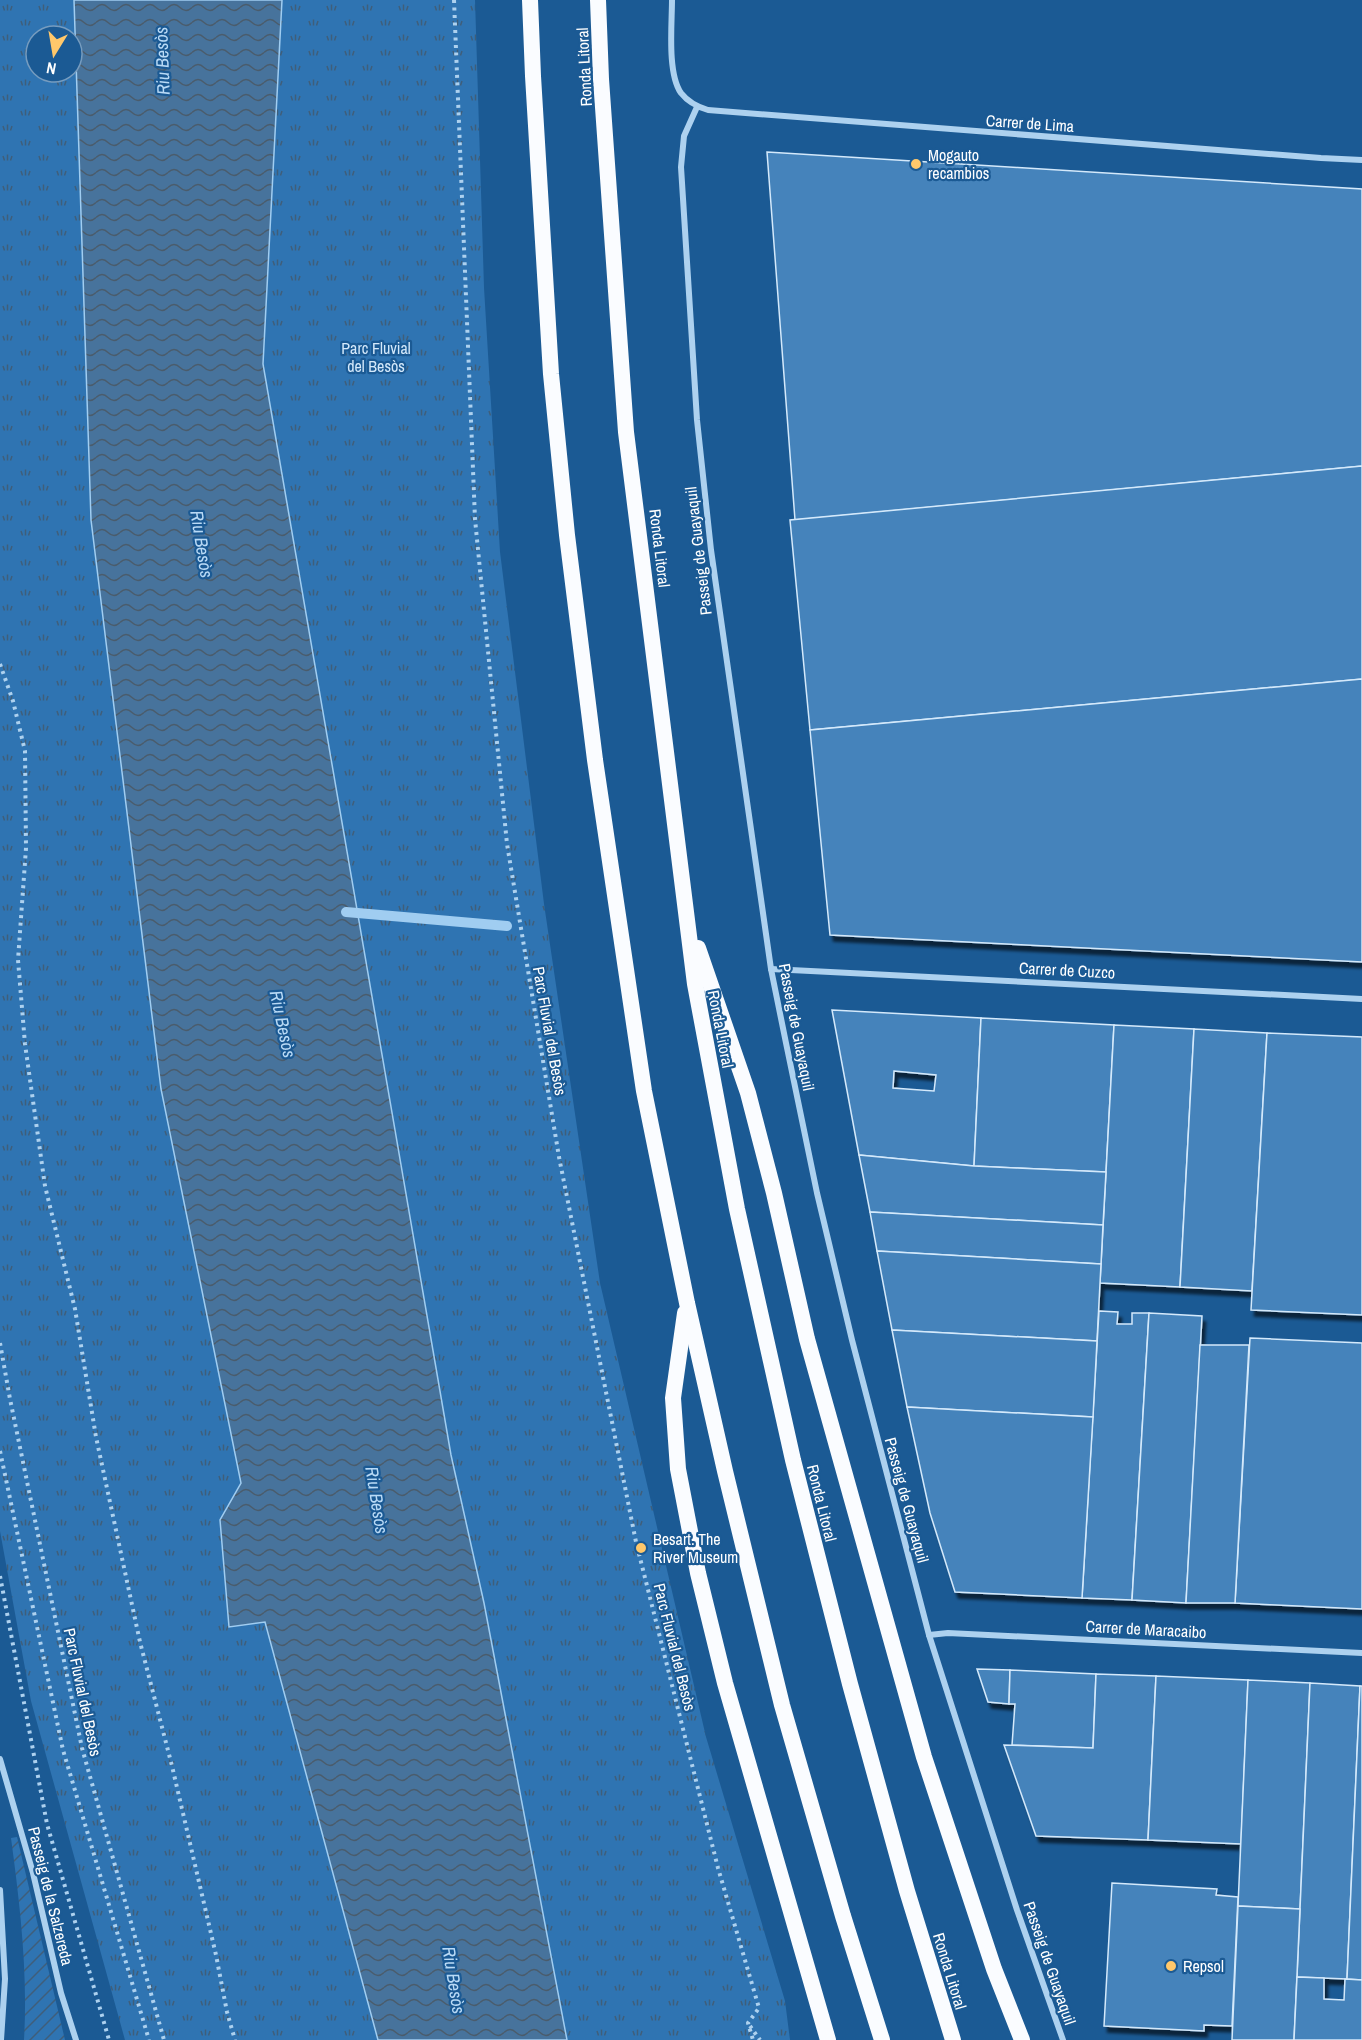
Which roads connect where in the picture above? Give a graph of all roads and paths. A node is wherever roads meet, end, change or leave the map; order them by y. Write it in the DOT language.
graph roads {
  1 [pos="454,0"];
  2 [pos="530,0"];
  3 [pos="598,0"];
  4 [pos="672,0"];
  5 [pos="698,106"];
  6 [pos="1362,160"];
  7 [pos="0,664"];
  8 [pos="687,916"];
  9 [pos="771,969"];
  10 [pos="1362,999"];
  11 [pos="687,1303"];
  12 [pos="0,1343"];
  13 [pos="0,1451"];
  14 [pos="0,1576"];
  15 [pos="929,1635"];
  16 [pos="1362,1653"];
  17 [pos="0,1759"];
  18 [pos="0,1890"];
  19 [pos="748,2023"];
  20 [pos="1,2040"];
  21 [pos="76,2040"];
  22 [pos="109,2040"];
  23 [pos="149,2040"];
  24 [pos="164,2040"];
  25 [pos="235,2040"];
  26 [pos="753,2040"];
  27 [pos="760,2040"];
  28 [pos="828,2040"];
  29 [pos="882,2040"];
  30 [pos="952,2040"];
  31 [pos="1022,2040"];
  32 [pos="1063,2040"];
  1 -- 19 [label="path, Parc Fluvial del Besòs"];
  2 -- 11 [label="highway"];
  3 -- 8 [label="highway, Ronda Litoral"];
  4 -- 5 [label="street"];
  5 -- 6 [label="street, Carrer de Lima"];
  5 -- 9 [label="street, Passeig de Guayaquil"];
  7 -- 25 [label="path"];
  8 -- 30 [label="highway, Ronda Litoral"];
  8 -- 31 [label="highway"];
  9 -- 10 [label="street, Carrer de Cuzco"];
  9 -- 15 [label="street, Passeig de Guayaquil"];
  11 -- 28 [label="highway"];
  11 -- 29 [label="highway"];
  12 -- 24 [label="path, Parc Fluvial del Besòs"];
  13 -- 23 [label="path, Parc Fluvial del Besòs"];
  14 -- 22 [label="path"];
  15 -- 16 [label="street, Carrer de Maracaibo"];
  15 -- 32 [label="street, Passeig de Guayaquil"];
  17 -- 21 [label="street, Passeig de la Salzereda"];
  18 -- 20 [label="street"];
  19 -- 26 [label="path"];
  19 -- 27 [label="path"];
}
